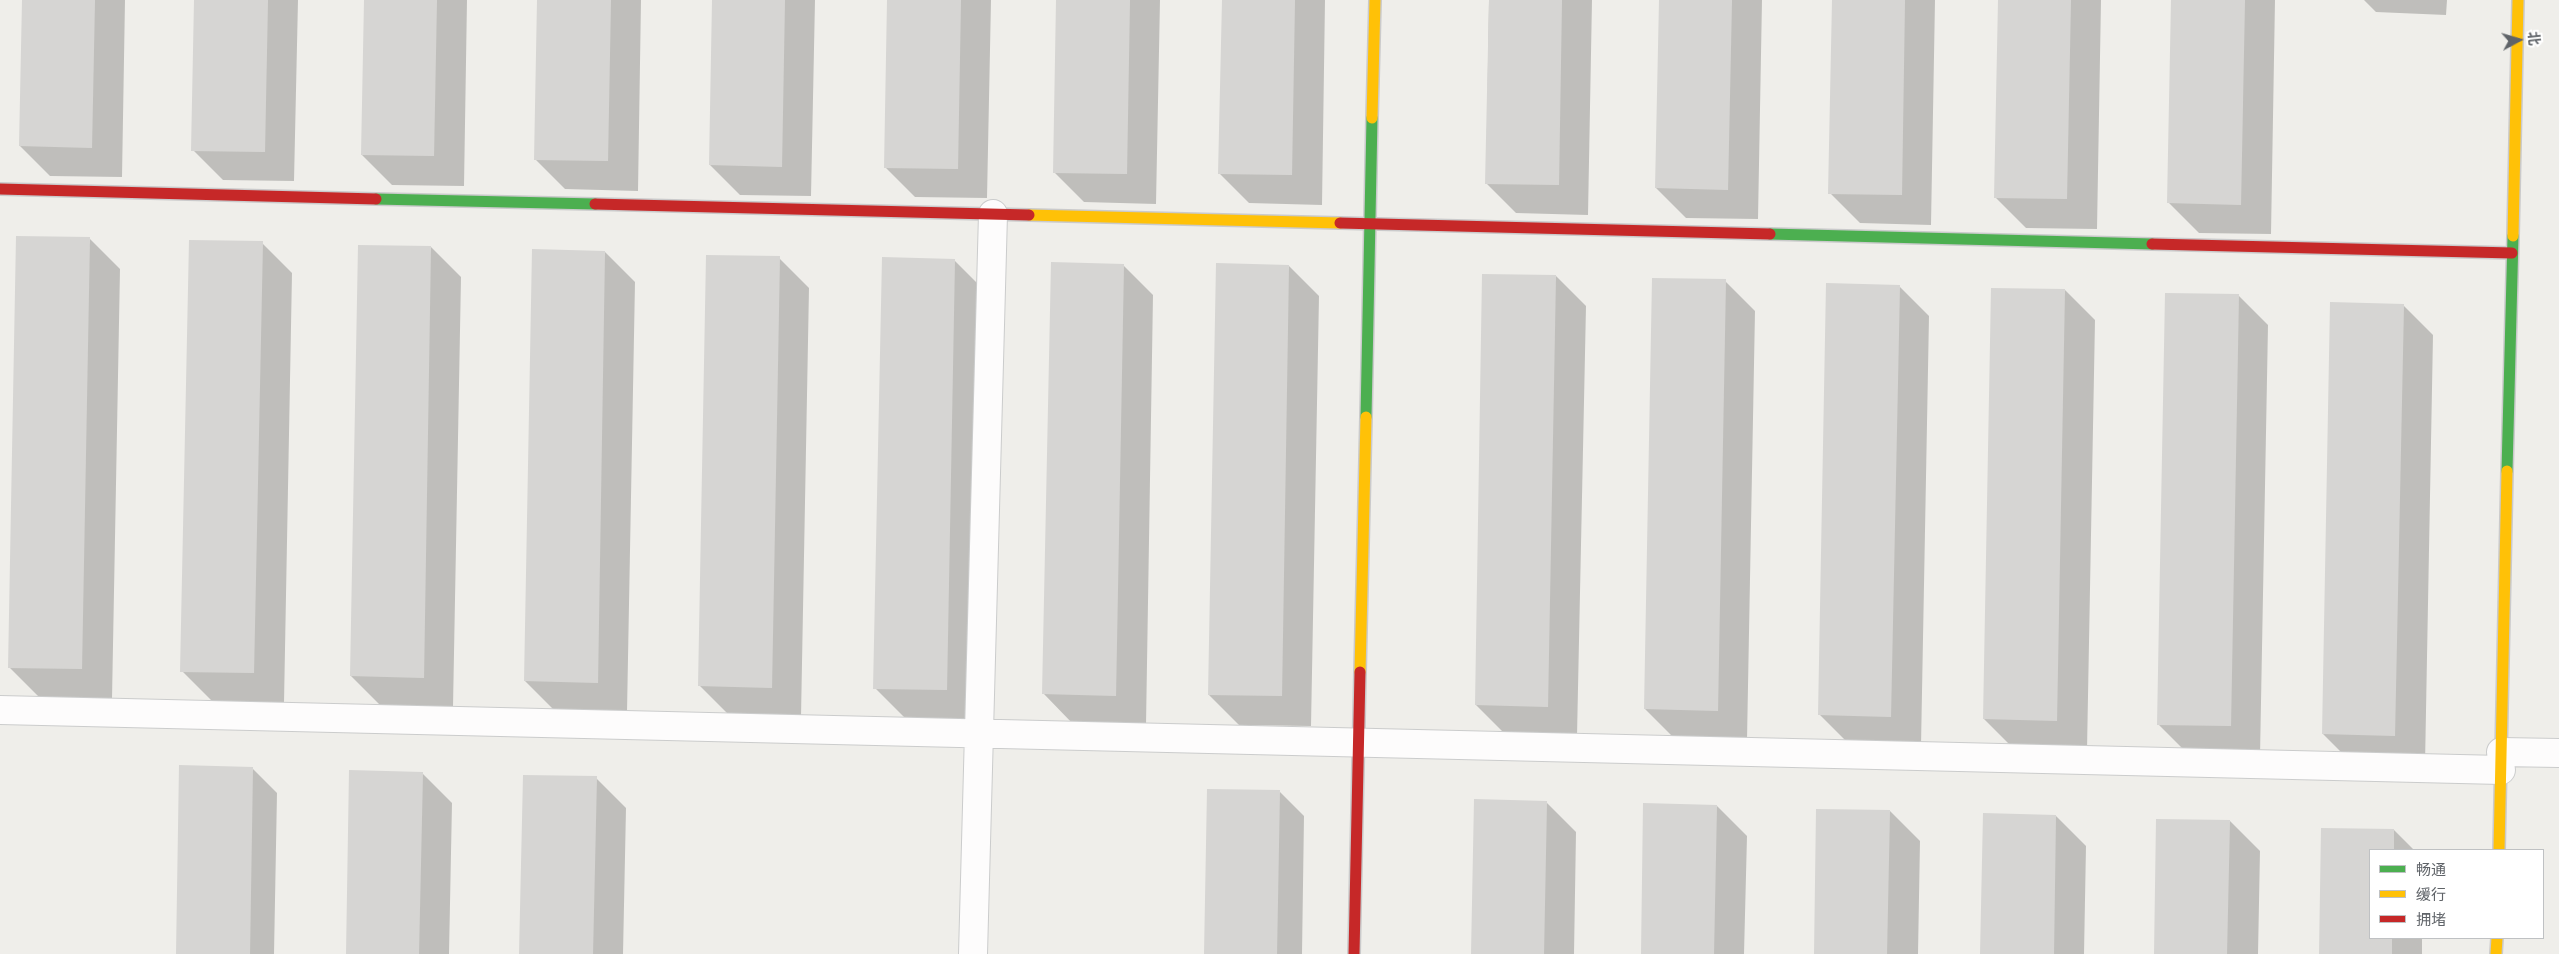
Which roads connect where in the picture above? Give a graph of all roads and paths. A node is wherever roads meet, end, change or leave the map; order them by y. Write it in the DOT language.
graph roads {
  1 [pos="1375,0"];
  2 [pos="2518,0"];
  3 [pos="0,189"];
  4 [pos="993,214"];
  5 [pos="1370,224"];
  6 [pos="2512,253"];
  7 [pos="0,710"];
  8 [pos="1359,743"];
  9 [pos="2559,754"];
  10 [pos="2501,761"];
  11 [pos="2499,849"];
  12 [pos="2496,939"];
  13 [pos="974,954"];
  14 [pos="1354,954"];
  15 [pos="2496,954"];
  1 -- 5 [label="street"];
  2 -- 6 [label="street"];
  3 -- 4 [label="street"];
  4 -- 5 [label="street"];
  4 -- 13 [label="street"];
  5 -- 6 [label="street"];
  5 -- 8 [label="street"];
  6 -- 10 [label="street"];
  7 -- 8 [label="street"];
  8 -- 10 [label="street"];
  8 -- 14 [label="street"];
  9 -- 10 [label="street"];
  10 -- 11 [label="street"];
  12 -- 15 [label="street"];
}
